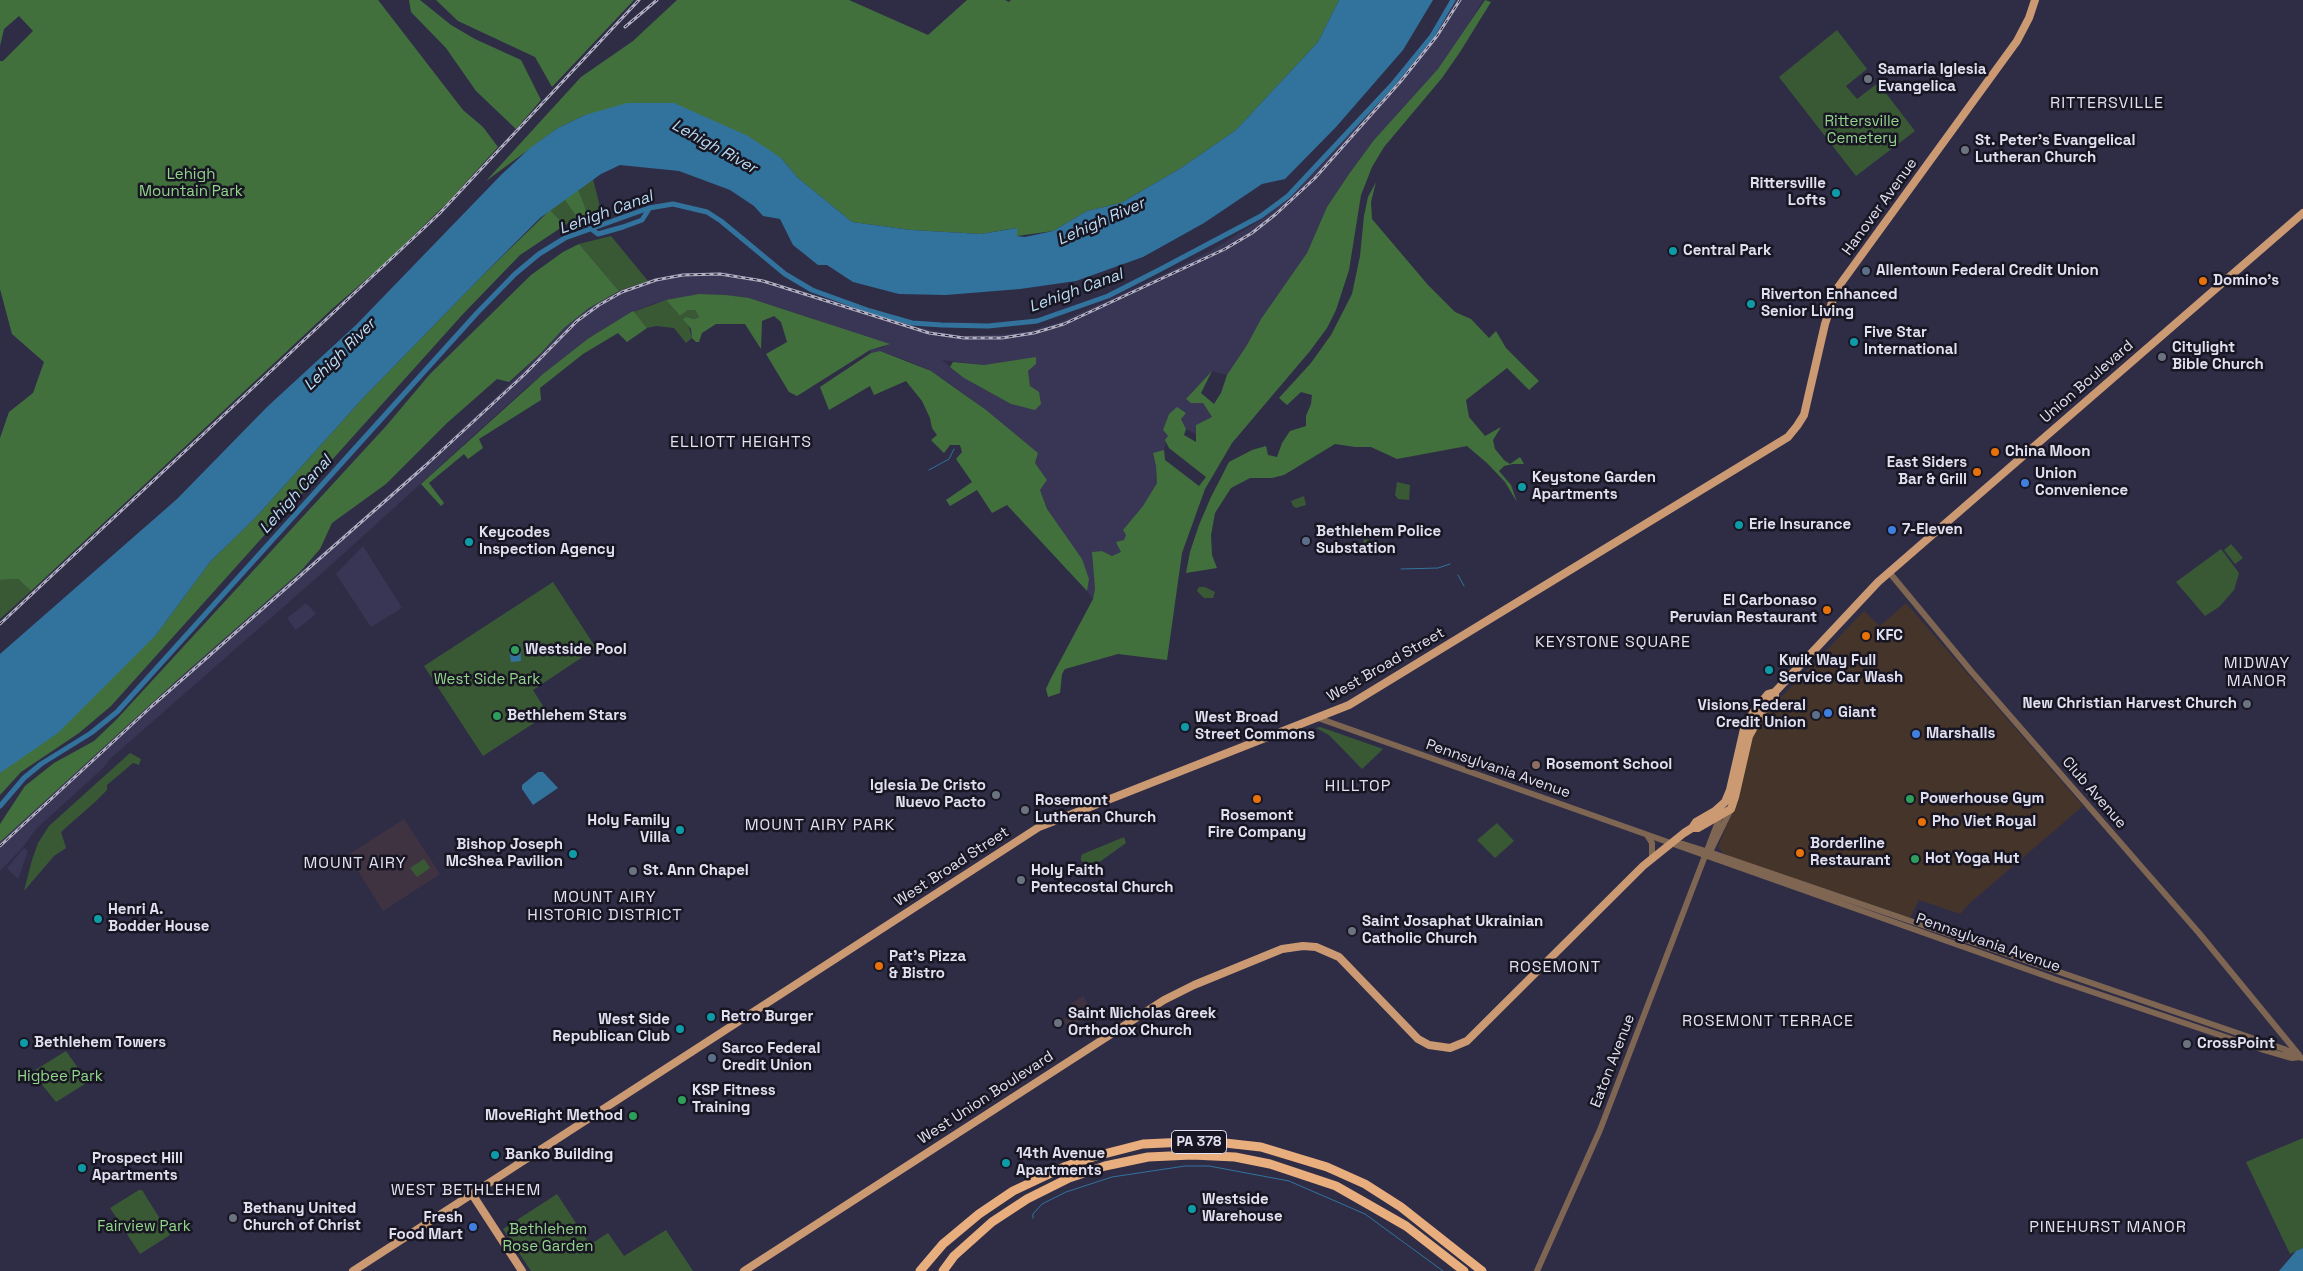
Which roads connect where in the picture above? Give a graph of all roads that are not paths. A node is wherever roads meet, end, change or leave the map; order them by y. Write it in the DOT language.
graph roads {
  1 [pos="2035,0"];
  2 [pos="2303,213"];
  3 [pos="1779,442"];
  4 [pos="1889,572"];
  5 [pos="1775,692"];
  6 [pos="1318,718"];
  7 [pos="1725,802"];
  8 [pos="1730,809"];
  9 [pos="1721,816"];
  10 [pos="1692,828"];
  11 [pos="1646,834"];
  12 [pos="1670,843"];
  13 [pos="1708,853"];
  14 [pos="1652,858"];
  15 [pos="2278,1032"];
  16 [pos="2285,1053"];
  17 [pos="2302,1058"];
  18 [pos="472,1194"];
  19 [pos="353,1271"];
  20 [pos="522,1271"];
  21 [pos="744,1271"];
  22 [pos="920,1271"];
  23 [pos="943,1271"];
  24 [pos="1464,1271"];
  25 [pos="1482,1271"];
  26 [pos="1537,1271"];
  1 -- 3 [label="main road, Hanover Avenue"];
  2 -- 4 [label="main road, Union Boulevard"];
  3 -- 6 [label="main road, West Broad Street"];
  4 -- 5 [label="main road"];
  4 -- 15 [label="street, Club Avenue"];
  5 -- 7 [label="main road"];
  5 -- 8 [label="main road"];
  6 -- 11 [label="street, Pennsylvania Avenue"];
  6 -- 18 [label="main road, West Broad Street"];
  7 -- 9 [label="street, Eaton Avenue"];
  7 -- 10 [label="main road, West Union Boulevard"];
  8 -- 9 [label="main road, West Union Boulevard"];
  8 -- 13 [label="street, Eaton Avenue"];
  9 -- 10 [label="main road, West Union Boulevard"];
  9 -- 13 [label="street, Eaton Avenue"];
  10 -- 12 [label="main road, West Union Boulevard"];
  11 -- 12 [label="street, Pennsylvania Avenue"];
  11 -- 14 [label="street"];
  12 -- 13 [label="street, Pennsylvania Avenue"];
  12 -- 14 [label="main road, West Union Boulevard"];
  13 -- 16 [label="street, Pennsylvania Avenue"];
  13 -- 26 [label="street, Eaton Avenue"];
  14 -- 21 [label="main road, West Union Boulevard"];
  15 -- 16 [label="street, Club Avenue"];
  15 -- 17 [label="street, Club Avenue"];
  16 -- 17 [label="street, Pennsylvania Avenue"];
  18 -- 19 [label="main road, West Broad Street"];
  18 -- 20 [label="main road"];
  22 -- 25 [label="highway, PA 378"];
  23 -- 24 [label="highway, PA 378"];
}
